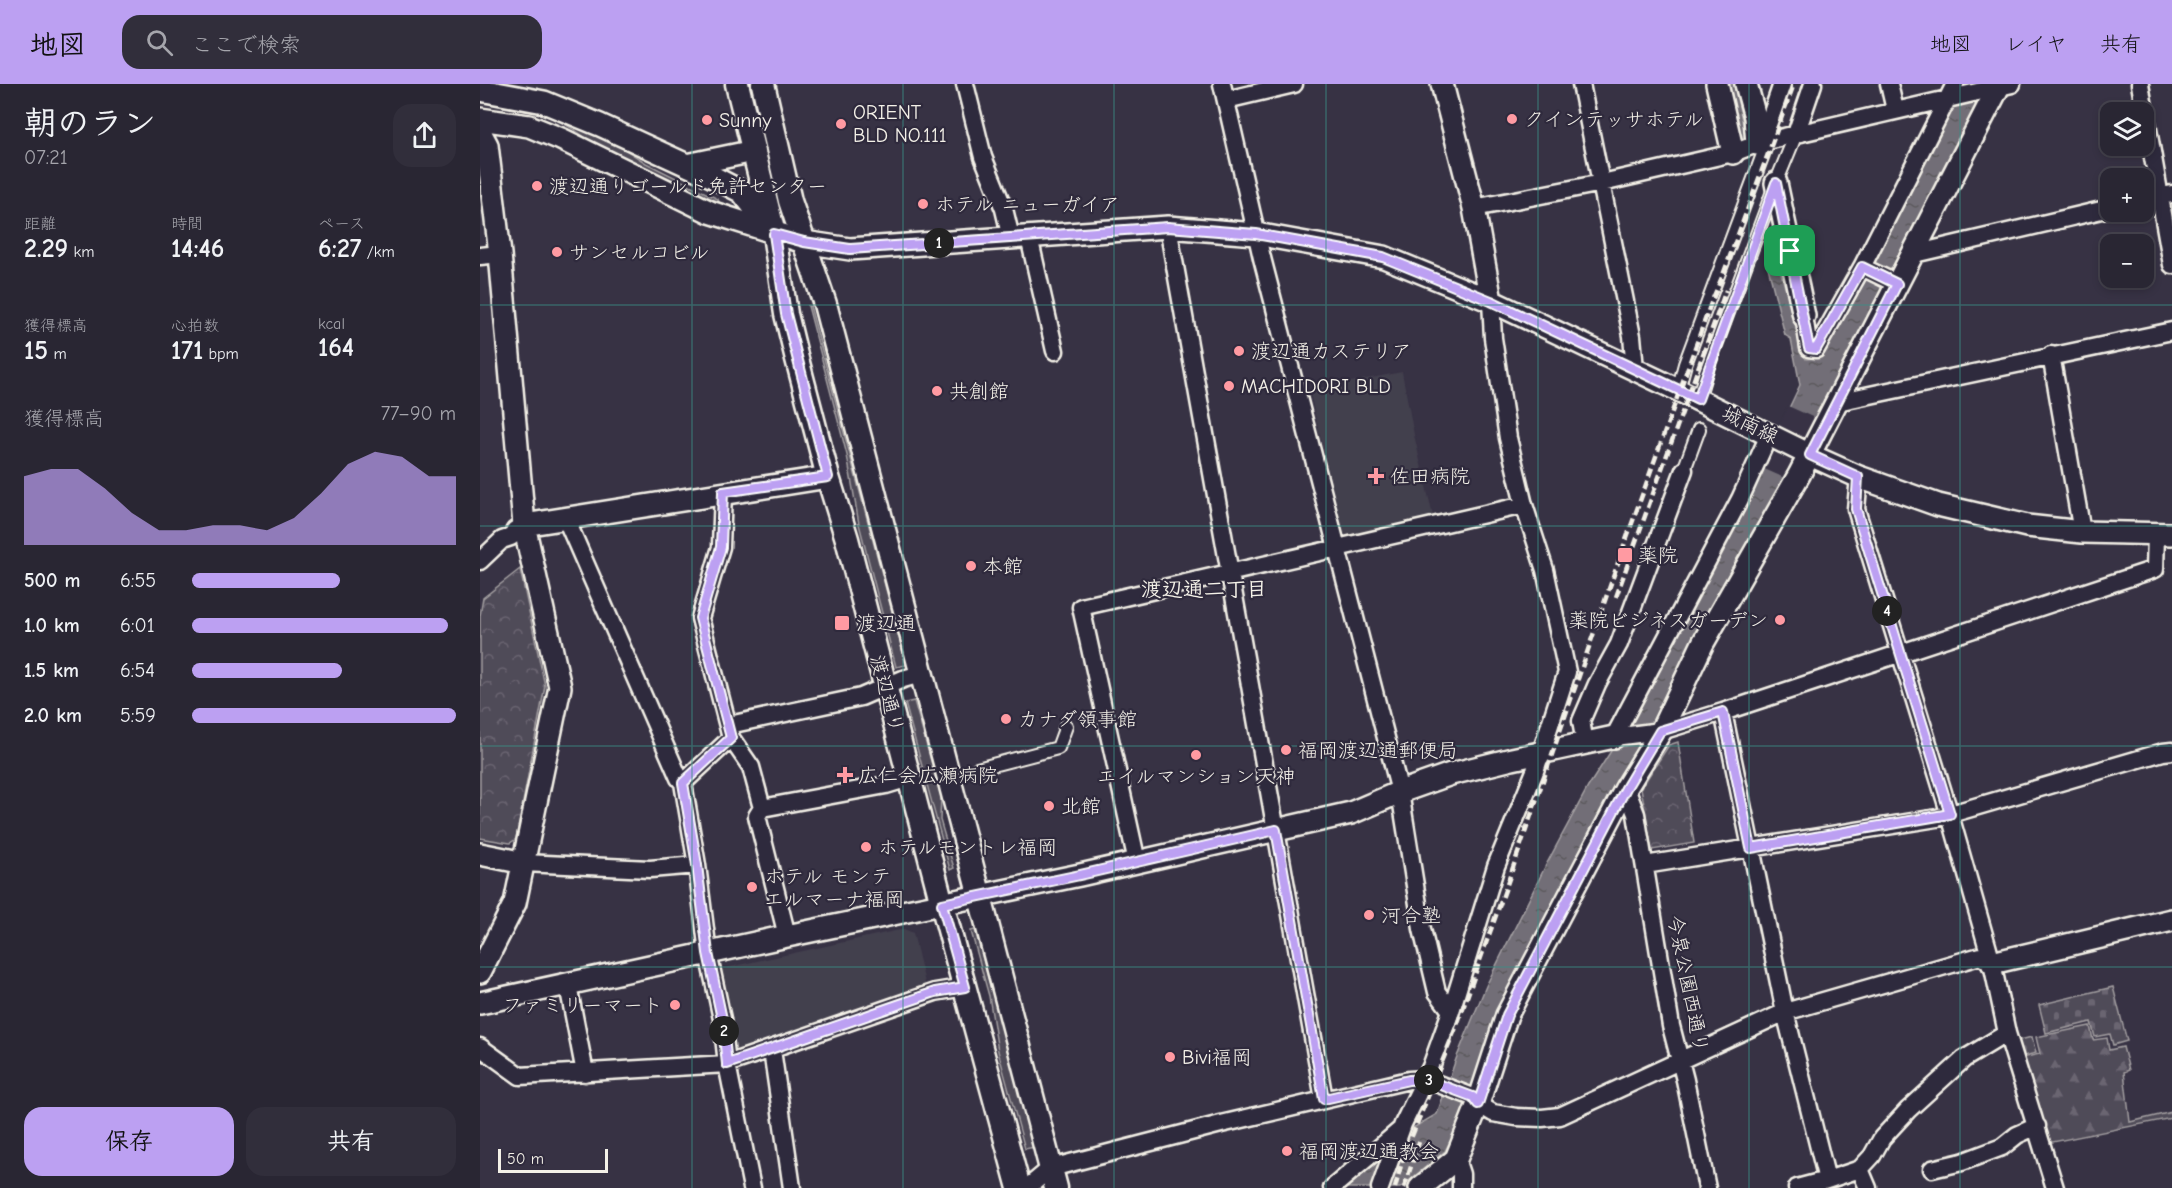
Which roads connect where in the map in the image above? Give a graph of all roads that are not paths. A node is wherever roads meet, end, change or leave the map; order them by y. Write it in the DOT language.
graph roads {
  1 [pos="737,84"];
  2 [pos="763,84"];
  3 [pos="965,84"];
  4 [pos="1294,84"];
  5 [pos="1442,84"];
  6 [pos="1581,84"];
  7 [pos="1717,84"];
  8 [pos="1746,84"];
  9 [pos="1782,84"];
  10 [pos="1813,84"];
  11 [pos="1889,84"];
  12 [pos="2140,84"];
  13 [pos="1999,86"];
  14 [pos="480,90"];
  15 [pos="1224,92"];
  16 [pos="1953,93"];
  17 [pos="1894,110"];
  18 [pos="480,119"];
  19 [pos="480,132"];
  20 [pos="1796,134"];
  21 [pos="1762,142"];
  22 [pos="754,151"];
  23 [pos="1733,153"];
  24 [pos="687,165"];
  25 [pos="1602,183"];
  26 [pos="1776,183"];
  27 [pos="2158,197"];
  28 [pos="1474,208"];
  29 [pos="2100,210"];
  30 [pos="1168,227"];
  31 [pos="774,234"];
  32 [pos="1256,234"];
  33 [pos="1020,238"];
  34 [pos="804,242"];
  35 [pos="1914,254"];
  36 [pos="490,255"];
  37 [pos="2172,265"];
  38 [pos="1864,267"];
  39 [pos="1894,283"];
  40 [pos="1491,301"];
  41 [pos="1804,316"];
  42 [pos="2172,331"];
  43 [pos="1055,351"];
  44 [pos="2051,355"];
  45 [pos="1635,369"];
  46 [pos="1678,390"];
  47 [pos="1698,399"];
  48 [pos="1837,402"];
  49 [pos="1699,429"];
  50 [pos="1771,436"];
  51 [pos="1806,453"];
  52 [pos="1684,470"];
  53 [pos="828,477"];
  54 [pos="1858,477"];
  55 [pos="723,492"];
  56 [pos="1524,505"];
  57 [pos="566,519"];
  58 [pos="524,525"];
  59 [pos="2082,532"];
  60 [pos="2164,534"];
  61 [pos="1336,548"];
  62 [pos="480,561"];
  63 [pos="1231,572"];
  64 [pos="1900,653"];
  65 [pos="921,674"];
  66 [pos="885,687"];
  67 [pos="1723,712"];
  68 [pos="1065,726"];
  69 [pos="730,731"];
  70 [pos="1655,732"];
  71 [pos="1615,737"];
  72 [pos="1585,743"];
  73 [pos="2172,751"];
  74 [pos="1541,753"];
  75 [pos="977,769"];
  76 [pos="909,778"];
  77 [pos="683,783"];
  78 [pos="1626,788"];
  79 [pos="1400,792"];
  80 [pos="762,808"];
  81 [pos="1950,814"];
  82 [pos="1276,830"];
  83 [pos="1751,848"];
  84 [pos="480,854"];
  85 [pos="1137,862"];
  86 [pos="524,863"];
  87 [pos="697,865"];
  88 [pos="1645,865"];
  89 [pos="979,897"];
  90 [pos="942,904"];
  91 [pos="2172,920"];
  92 [pos="787,936"];
  93 [pos="708,953"];
  94 [pos="1992,963"];
  95 [pos="480,972"];
  96 [pos="568,985"];
  97 [pos="965,987"];
  98 [pos="480,1003"];
  99 [pos="1451,1011"];
  100 [pos="1785,1012"];
  101 [pos="2007,1034"];
  102 [pos="480,1047"];
  103 [pos="772,1050"];
  104 [pos="1681,1061"];
  105 [pos="727,1064"];
  106 [pos="585,1073"];
  107 [pos="1425,1079"];
  108 [pos="1324,1099"];
  109 [pos="1475,1101"];
  110 [pos="2037,1126"];
  111 [pos="1402,1127"];
  112 [pos="1456,1159"];
  113 [pos="1860,1169"];
  114 [pos="1932,1169"];
  115 [pos="1054,1178"];
  116 [pos="1827,1180"];
  117 [pos="752,1188"];
  118 [pos="792,1188"];
  119 [pos="1019,1188"];
  120 [pos="1027,1188"];
  121 [pos="1332,1188"];
  122 [pos="1380,1188"];
  123 [pos="1420,1188"];
  124 [pos="1461,1188"];
  125 [pos="1707,1188"];
  126 [pos="1797,1188"];
  127 [pos="1868,1188"];
  128 [pos="2055,1188"];
  1 -- 22 [label="main road, 渡辺通り"];
  2 -- 34 [label="main road, 渡辺通り"];
  3 -- 33 [label="street"];
  4 -- 15 [label="street"];
  5 -- 28 [label="street"];
  6 -- 25 [label="street"];
  7 -- 23 [label="street"];
  8 -- 21 [label="street"];
  9 -- 21 [label="street"];
  10 -- 20 [label="street"];
  11 -- 17 [label="street"];
  12 -- 27 [label="street"];
  13 -- 16 [label="street"];
  13 -- 35 [label="street"];
  14 -- 24 [label="street"];
  15 -- 32 [label="street"];
  16 -- 17 [label="street"];
  16 -- 38 [label="street"];
  17 -- 20 [label="street"];
  18 -- 31 [label="street, 城南線"];
  19 -- 36 [label="street"];
  20 -- 21 [label="street"];
  20 -- 26 [label="street"];
  21 -- 23 [label="street"];
  21 -- 46 [label="street"];
  22 -- 24 [label="street"];
  22 -- 31 [label="main road, 渡辺通り"];
  23 -- 25 [label="street"];
  24 -- 31 [label="street"];
  25 -- 28 [label="street"];
  25 -- 45 [label="street"];
  26 -- 41 [label="street"];
  26 -- 47 [label="street"];
  27 -- 37 [label="street"];
  28 -- 40 [label="street"];
  29 -- 35 [label="street"];
  30 -- 32 [label="street, 城南線"];
  30 -- 33 [label="street, 城南線"];
  30 -- 63 [label="street"];
  31 -- 34 [label="street, 城南線"];
  31 -- 53 [label="main road, 渡辺通り"];
  32 -- 40 [label="street, 城南線"];
  32 -- 61 [label="street"];
  33 -- 34 [label="street, 城南線"];
  33 -- 43 [label="street"];
  34 -- 65 [label="main road, 渡辺通り"];
  35 -- 39 [label="street"];
  36 -- 58 [label="street"];
  38 -- 39 [label="street"];
  38 -- 41 [label="street"];
  39 -- 48 [label="street"];
  40 -- 45 [label="street, 城南線"];
  40 -- 56 [label="street"];
  42 -- 44 [label="street"];
  44 -- 48 [label="street"];
  44 -- 59 [label="street"];
  45 -- 46 [label="street, 城南線"];
  46 -- 47 [label="street, 城南線"];
  47 -- 50 [label="street, 城南線"];
  48 -- 51 [label="street"];
  49 -- 52 [label="street"];
  50 -- 51 [label="street, 城南線"];
  50 -- 71 [label="street"];
  51 -- 54 [label="street, 城南線"];
  51 -- 70 [label="street"];
  52 -- 72 [label="street"];
  53 -- 55 [label="street"];
  53 -- 66 [label="main road, 渡辺通り"];
  54 -- 59 [label="street, 城南線"];
  54 -- 64 [label="street"];
  55 -- 57 [label="street"];
  55 -- 69 [label="street"];
  56 -- 61 [label="street"];
  56 -- 74 [label="street"];
  57 -- 58 [label="street"];
  57 -- 77 [label="street"];
  58 -- 62 [label="street"];
  58 -- 86 [label="street"];
  59 -- 60 [label="street, 城南線"];
  60 -- 64 [label="street"];
  61 -- 63 [label="street"];
  61 -- 79 [label="street"];
  63 -- 82 [label="street"];
  63 -- 85 [label="street"];
  64 -- 67 [label="street"];
  64 -- 81 [label="street"];
  65 -- 66 [label="street"];
  65 -- 89 [label="main road, 渡辺通り"];
  66 -- 69 [label="street"];
  66 -- 76 [label="main road, 渡辺通り"];
  67 -- 70 [label="street"];
  67 -- 83 [label="street"];
  68 -- 75 [label="street"];
  69 -- 77 [label="street"];
  69 -- 80 [label="street"];
  70 -- 71 [label="street"];
  70 -- 78 [label="street"];
  71 -- 72 [label="street"];
  72 -- 74 [label="street"];
  73 -- 81 [label="street"];
  74 -- 79 [label="street"];
  74 -- 99 [label="street"];
  76 -- 80 [label="street"];
  76 -- 90 [label="main road, 渡辺通り"];
  77 -- 87 [label="street"];
  78 -- 88 [label="street, 今泉公園西通り"];
  78 -- 109 [label="street"];
  79 -- 82 [label="street"];
  79 -- 99 [label="street"];
  80 -- 92 [label="street"];
  81 -- 83 [label="street"];
  81 -- 94 [label="street"];
  82 -- 85 [label="street"];
  82 -- 108 [label="street"];
  83 -- 88 [label="street"];
  83 -- 100 [label="street"];
  84 -- 86 [label="street"];
  85 -- 89 [label="street"];
  86 -- 87 [label="street"];
  86 -- 95 [label="street"];
  87 -- 93 [label="street"];
  88 -- 104 [label="street, 今泉公園西通り"];
  89 -- 90 [label="street"];
  89 -- 115 [label="main road, 渡辺通り"];
  90 -- 92 [label="street"];
  90 -- 97 [label="main road, 渡辺通り"];
  91 -- 94 [label="street"];
  92 -- 93 [label="street"];
  93 -- 96 [label="street"];
  93 -- 105 [label="street"];
  94 -- 100 [label="street"];
  94 -- 101 [label="street"];
  96 -- 98 [label="street"];
  96 -- 106 [label="street"];
  97 -- 103 [label="street"];
  97 -- 119 [label="main road, 渡辺通り"];
  99 -- 107 [label="street"];
  100 -- 104 [label="street"];
  100 -- 116 [label="street"];
  101 -- 110 [label="street"];
  101 -- 113 [label="street"];
  102 -- 106 [label="street"];
  103 -- 105 [label="street"];
  103 -- 118 [label="street"];
  104 -- 109 [label="street"];
  104 -- 125 [label="street, 今泉公園西通り"];
  105 -- 106 [label="street"];
  105 -- 117 [label="street"];
  107 -- 108 [label="street"];
  107 -- 109 [label="street"];
  107 -- 111 [label="street"];
  108 -- 115 [label="street"];
  109 -- 112 [label="street"];
  110 -- 114 [label="street"];
  110 -- 128 [label="street"];
  111 -- 121 [label="street"];
  111 -- 122 [label="street"];
  112 -- 123 [label="street"];
  112 -- 124 [label="street"];
  113 -- 116 [label="street"];
  113 -- 127 [label="street"];
  115 -- 120 [label="street"];
  116 -- 126 [label="street"];
}
